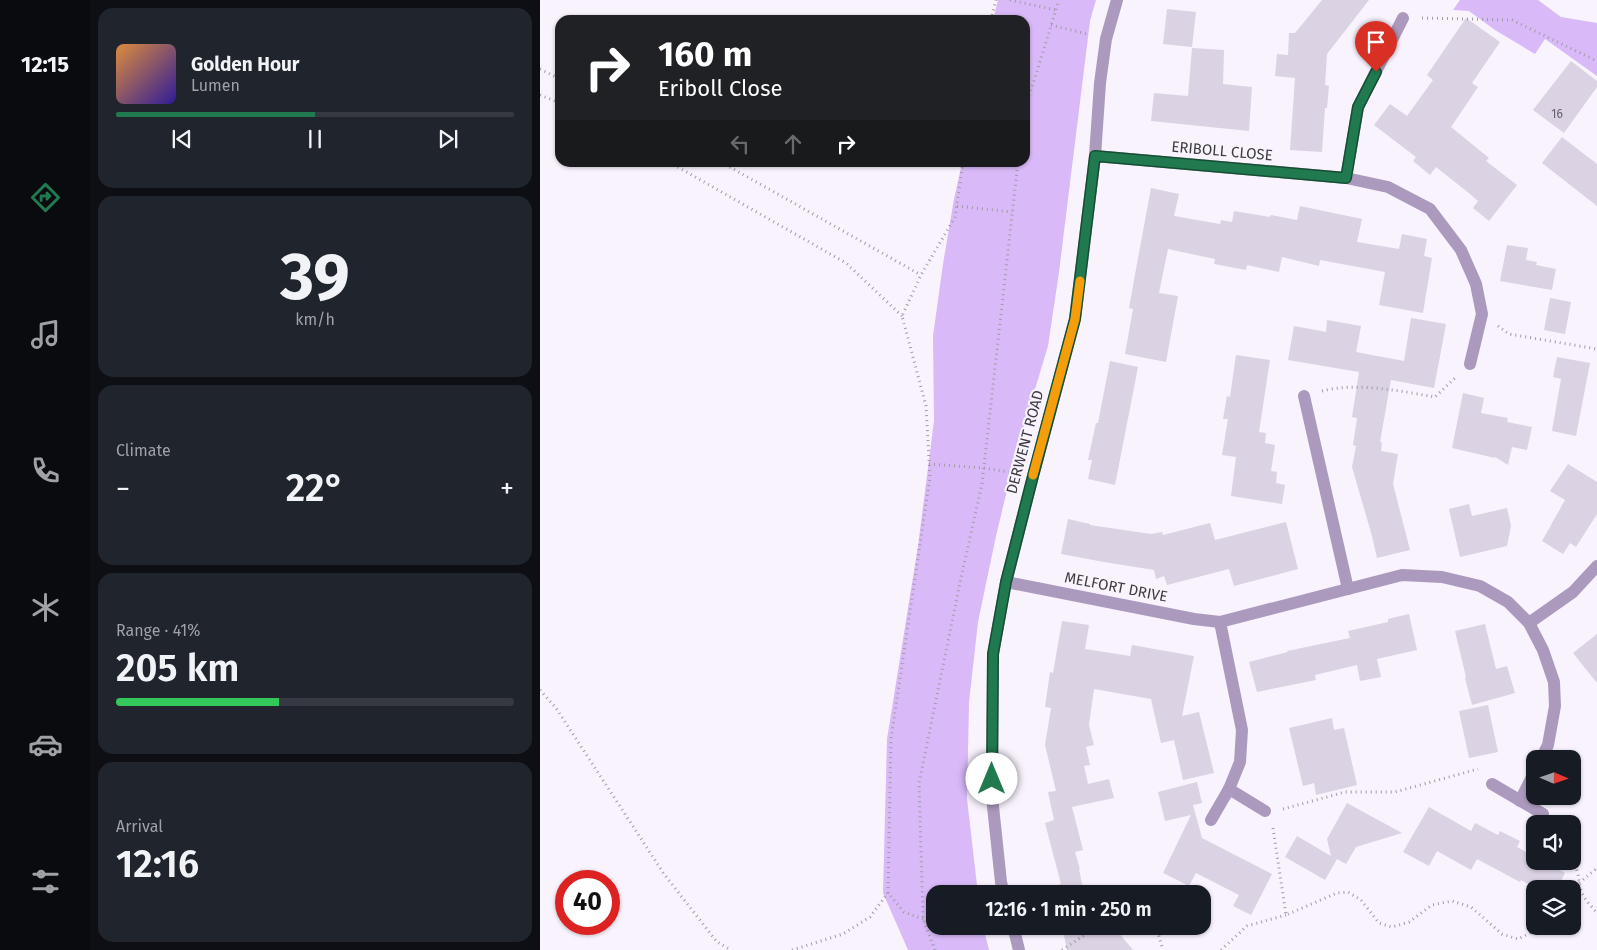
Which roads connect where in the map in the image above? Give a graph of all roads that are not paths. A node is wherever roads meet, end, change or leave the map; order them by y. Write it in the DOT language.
graph roads {
  1 [pos="1117,0"];
  2 [pos="1403,18"];
  3 [pos="1095,156"];
  4 [pos="1346,178"];
  5 [pos="1470,364"];
  6 [pos="1304,396"];
  7 [pos="1597,566"];
  8 [pos="1006,582"];
  9 [pos="1348,589"];
  10 [pos="1220,622"];
  11 [pos="1529,623"];
  12 [pos="1546,750"];
  13 [pos="1492,784"];
  14 [pos="1526,788"];
  15 [pos="1229,789"];
  16 [pos="1520,800"];
  17 [pos="1268,812"];
  18 [pos="1543,814"];
  19 [pos="1210,820"];
  20 [pos="1002,885"];
  21 [pos="1015,935"];
  22 [pos="1018,950"];
  1 -- 3 [label="street, DERWENT ROAD"];
  2 -- 4 [label="street"];
  3 -- 4 [label="street, ERIBOLL CLOSE"];
  3 -- 8 [label="street, DERWENT ROAD"];
  4 -- 5 [label="street, ERIBOLL CLOSE"];
  6 -- 9 [label="street"];
  7 -- 11 [label="street"];
  8 -- 10 [label="street, MELFORT DRIVE"];
  8 -- 20 [label="street, DERWENT ROAD"];
  9 -- 10 [label="street, MELFORT DRIVE"];
  9 -- 11 [label="street, MELFORT DRIVE"];
  10 -- 15 [label="street"];
  11 -- 12 [label="street, MELFORT DRIVE"];
  13 -- 16 [label="street"];
  14 -- 16 [label="street"];
  15 -- 17 [label="street"];
  15 -- 19 [label="street"];
  16 -- 18 [label="street"];
  21 -- 22 [label="street"];
}
